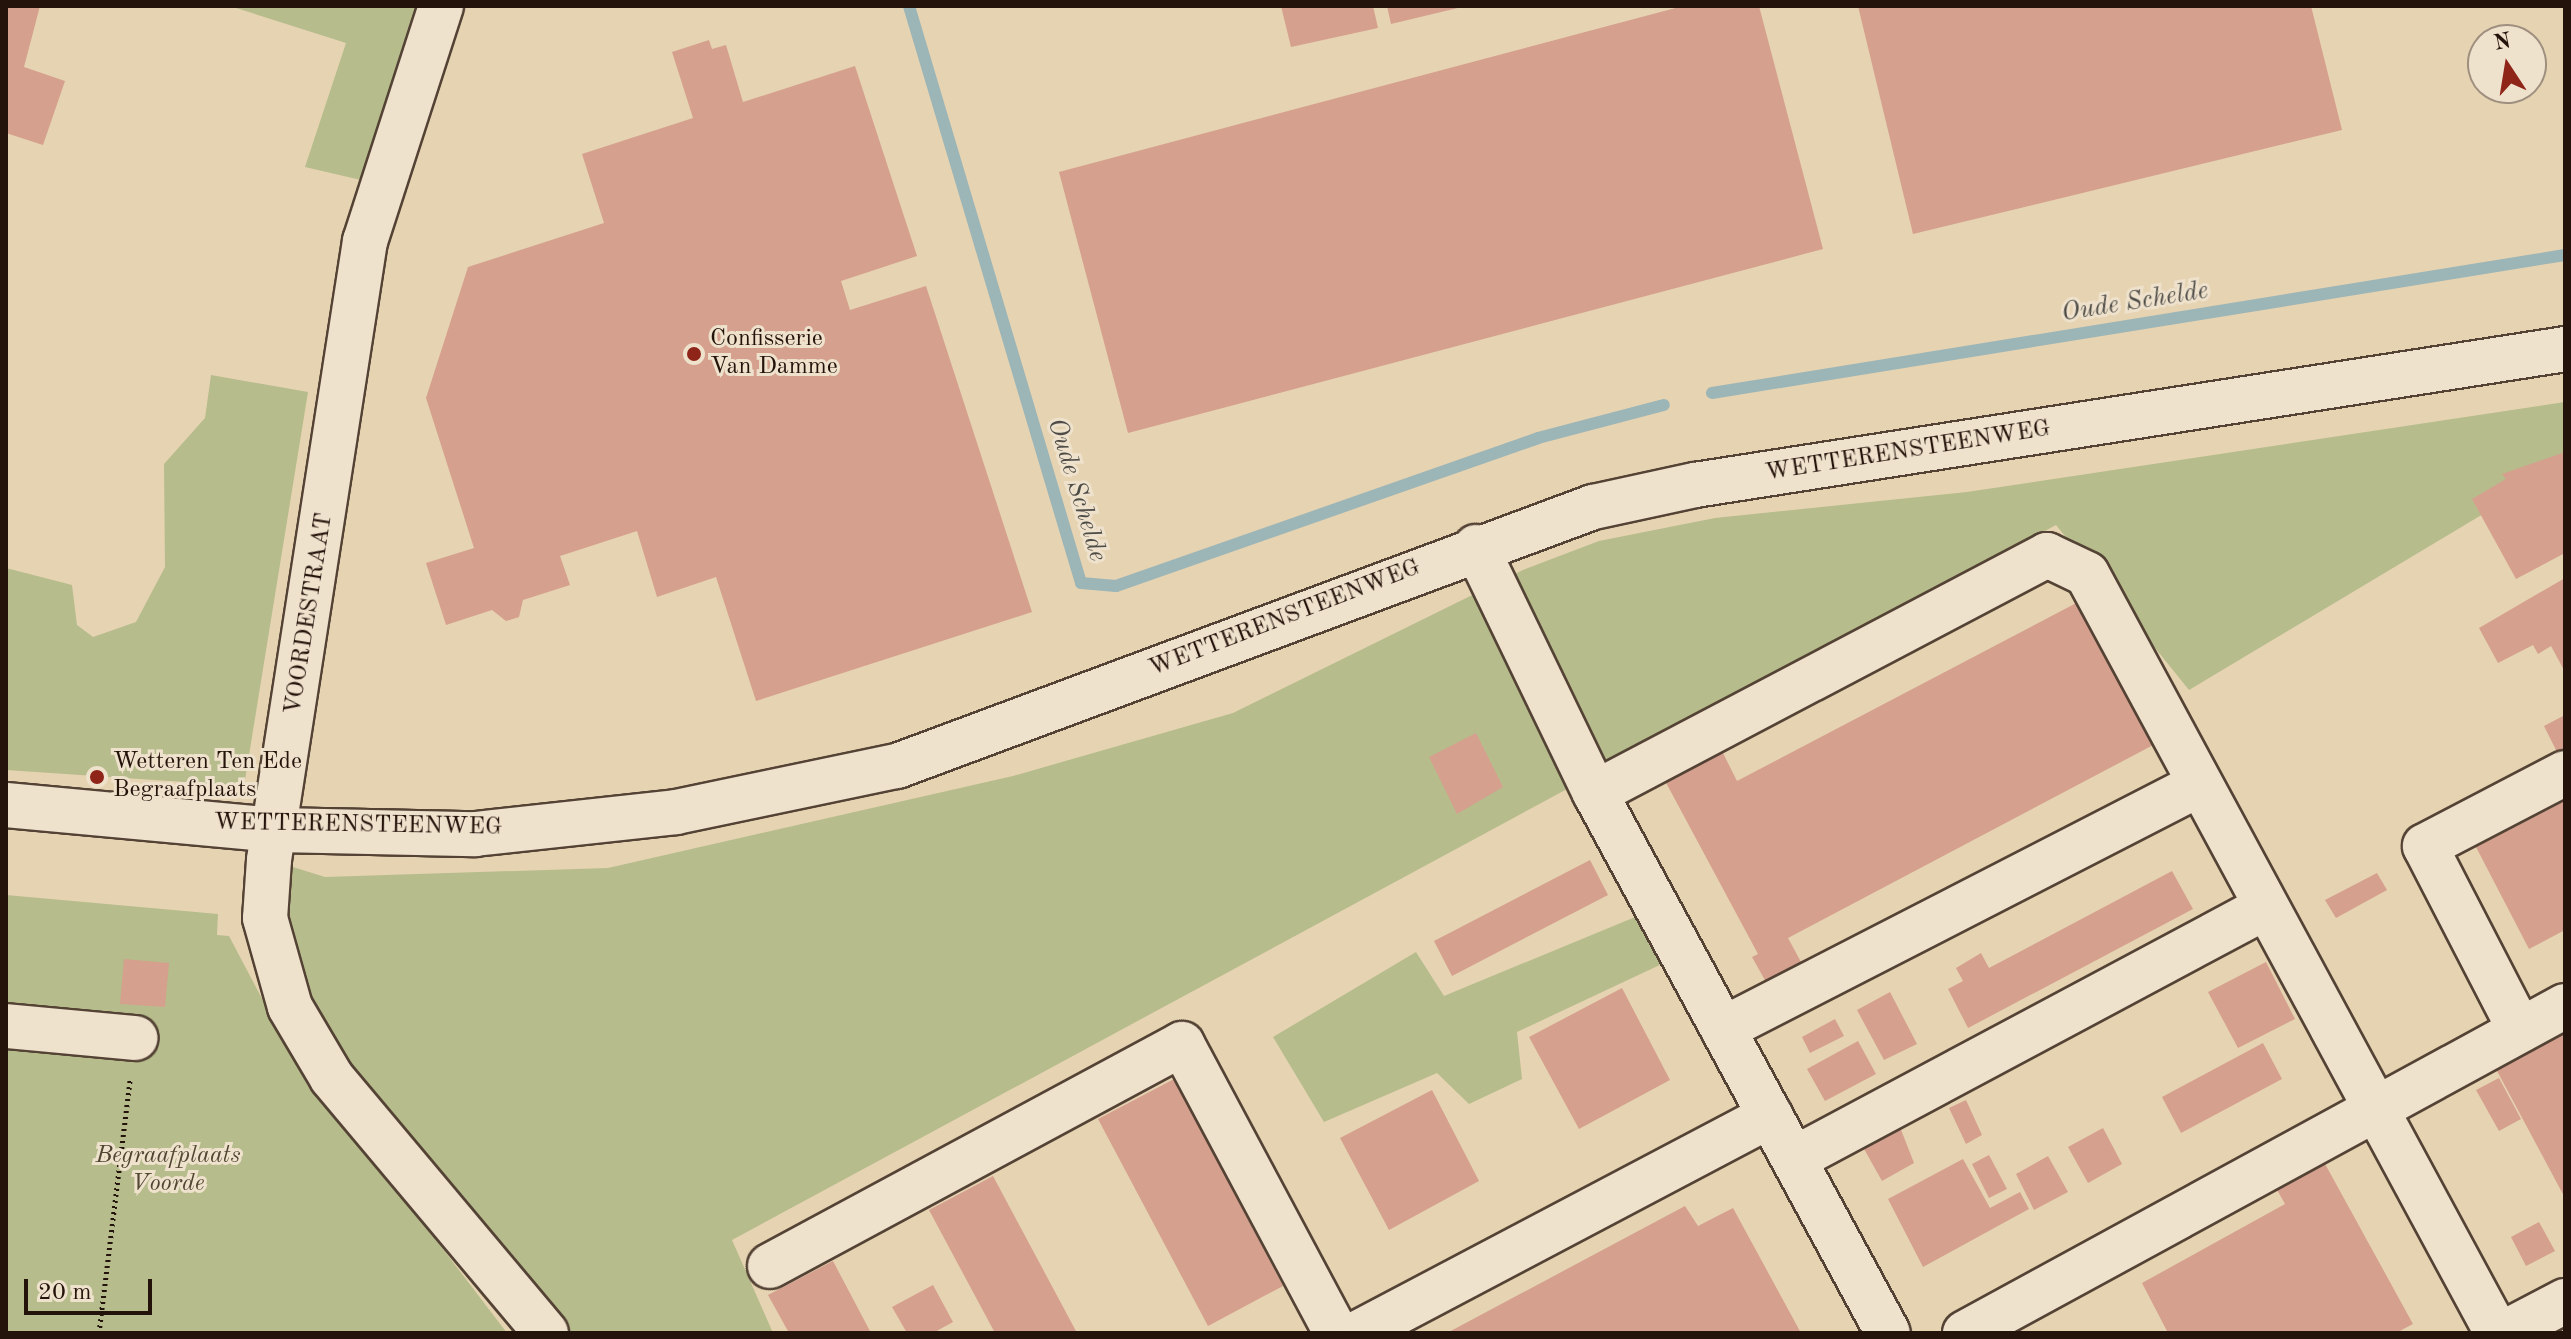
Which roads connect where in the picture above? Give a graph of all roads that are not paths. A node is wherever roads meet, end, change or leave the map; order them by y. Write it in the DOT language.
graph roads {
  1 [pos="441,6"];
  2 [pos="2565,349"];
  3 [pos="1476,547"];
  4 [pos="2565,773"];
  5 [pos="2200,784"];
  6 [pos="1595,793"];
  7 [pos="6,805"];
  8 [pos="277,830"];
  9 [pos="2266,907"];
  10 [pos="2565,1006"];
  11 [pos="6,1026"];
  12 [pos="1723,1029"];
  13 [pos="2520,1030"];
  14 [pos="135,1038"];
  15 [pos="2375,1108"];
  16 [pos="1770,1116"];
  17 [pos="1794,1159"];
  18 [pos="770,1266"];
  19 [pos="2565,1301"];
  20 [pos="546,1333"];
  21 [pos="1336,1333"];
  22 [pos="1358,1333"];
  23 [pos="1888,1333"];
  24 [pos="1965,1333"];
  25 [pos="2497,1333"];
  26 [pos="2504,1333"];
  1 -- 8 [label="street, VOORDESTRAAT"];
  2 -- 3 [label="street, WETTERENSTEENWEG"];
  3 -- 6 [label="street"];
  3 -- 8 [label="street, WETTERENSTEENWEG"];
  4 -- 13 [label="street"];
  5 -- 6 [label="street"];
  5 -- 9 [label="street"];
  5 -- 12 [label="street"];
  6 -- 12 [label="street"];
  7 -- 8 [label="street, WETTERENSTEENWEG"];
  8 -- 20 [label="street, VOORDESTRAAT"];
  9 -- 15 [label="street"];
  9 -- 17 [label="street"];
  10 -- 13 [label="street"];
  11 -- 14 [label="street"];
  12 -- 16 [label="street"];
  13 -- 15 [label="street"];
  15 -- 24 [label="street"];
  15 -- 25 [label="street"];
  16 -- 17 [label="street"];
  16 -- 22 [label="street"];
  17 -- 23 [label="street"];
  18 -- 21 [label="street"];
  19 -- 26 [label="street"];
}
